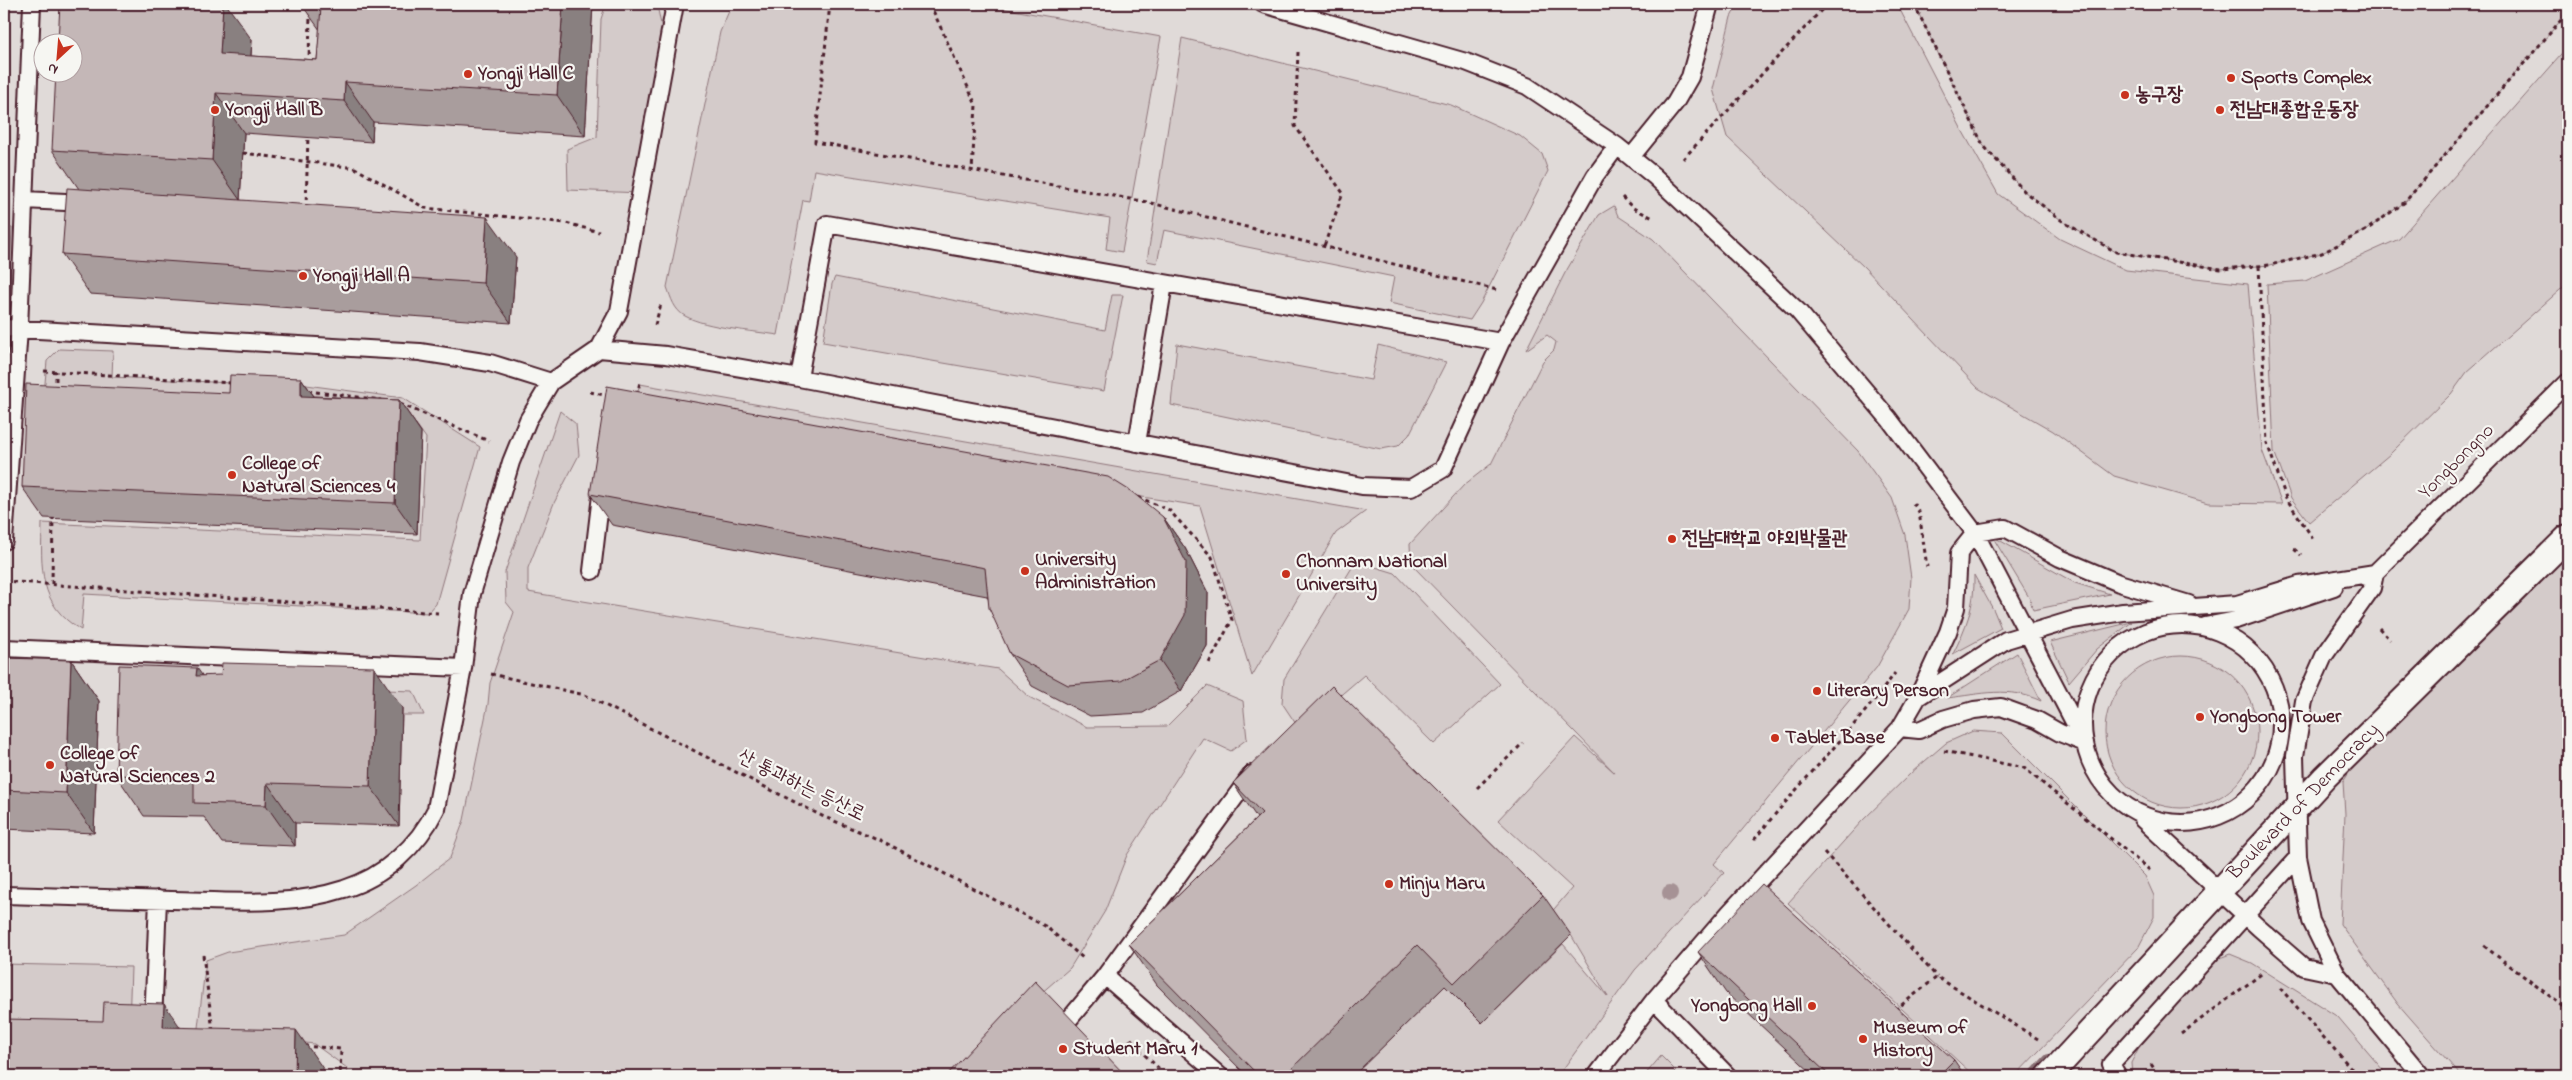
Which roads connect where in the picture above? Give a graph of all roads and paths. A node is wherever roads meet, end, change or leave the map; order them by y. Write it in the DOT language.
graph roads {
  1 [pos="32,4"];
  2 [pos="310,4"];
  3 [pos="675,4"];
  4 [pos="830,4"];
  5 [pos="930,4"];
  6 [pos="1263,4"];
  7 [pos="1710,4"];
  8 [pos="1827,4"];
  9 [pos="1914,4"];
  10 [pos="2568,12"];
  11 [pos="1298,52"];
  12 [pos="309,72"];
  13 [pos="308,126"];
  14 [pos="1617,146"];
  15 [pos="243,153"];
  16 [pos="1632,156"];
  17 [pos="1683,160"];
  18 [pos="308,162"];
  19 [pos="972,170"];
  20 [pos="1622,197"];
  21 [pos="93,199"];
  22 [pos="24,200"];
  23 [pos="306,216"];
  24 [pos="1657,219"];
  25 [pos="599,232"];
  26 [pos="1324,246"];
  27 [pos="2259,266"];
  28 [pos="1164,284"];
  29 [pos="1499,290"];
  30 [pos="11,328"];
  31 [pos="1501,342"];
  32 [pos="600,349"];
  33 [pos="16,369"];
  34 [pos="56,372"];
  35 [pos="799,378"];
  36 [pos="552,382"];
  37 [pos="2568,382"];
  38 [pos="241,383"];
  39 [pos="298,390"];
  40 [pos="56,391"];
  41 [pos="384,400"];
  42 [pos="394,401"];
  43 [pos="491,442"];
  44 [pos="1137,443"];
  45 [pos="604,475"];
  46 [pos="1908,495"];
  47 [pos="1130,496"];
  48 [pos="54,507"];
  49 [pos="1975,533"];
  50 [pos="2568,537"];
  51 [pos="2314,540"];
  52 [pos="4,541"];
  53 [pos="592,571"];
  54 [pos="1927,573"];
  55 [pos="2375,573"];
  56 [pos="4,581"];
  57 [pos="52,584"];
  58 [pos="2201,607"];
  59 [pos="2148,610"];
  60 [pos="438,613"];
  61 [pos="2195,627"];
  62 [pos="2029,634"];
  63 [pos="4,648"];
  64 [pos="1209,663"];
  65 [pos="463,668"];
  66 [pos="1897,669"];
  67 [pos="1918,697"];
  68 [pos="1900,728"];
  69 [pos="2282,733"];
  70 [pos="1523,743"];
  71 [pos="2085,743"];
  72 [pos="1940,750"];
  73 [pos="1253,772"];
  74 [pos="2296,778"];
  75 [pos="1477,788"];
  76 [pos="2297,808"];
  77 [pos="2134,811"];
  78 [pos="1750,845"];
  79 [pos="1822,850"];
  80 [pos="2298,857"];
  81 [pos="2158,877"];
  82 [pos="2220,891"];
  83 [pos="4,896"];
  84 [pos="158,899"];
  85 [pos="2245,915"];
  86 [pos="2226,936"];
  87 [pos="2484,946"];
  88 [pos="203,955"];
  89 [pos="2265,971"];
  90 [pos="2337,974"];
  91 [pos="1105,976"];
  92 [pos="1937,977"];
  93 [pos="2271,978"];
  94 [pos="2277,985"];
  95 [pos="1654,1000"];
  96 [pos="2568,1010"];
  97 [pos="1889,1015"];
  98 [pos="2179,1035"];
  99 [pos="215,1040"];
  100 [pos="1130,1041"];
  101 [pos="2042,1041"];
  102 [pos="152,1043"];
  103 [pos="302,1046"];
  104 [pos="1046,1048"];
  105 [pos="2147,1059"];
  106 [pos="340,1076"];
  107 [pos="1167,1076"];
  108 [pos="1220,1076"];
  109 [pos="1596,1076"];
  110 [pos="1728,1076"];
  111 [pos="2049,1076"];
  112 [pos="2118,1076"];
  113 [pos="2159,1076"];
  114 [pos="2358,1076"];
  115 [pos="2422,1076"];
  1 -- 22 [label="lane"];
  2 -- 12 [label="path"];
  3 -- 32 [label="lane"];
  4 -- 19 [label="path"];
  5 -- 19 [label="path"];
  6 -- 14 [label="lane"];
  7 -- 16 [label="lane"];
  8 -- 17 [label="path"];
  9 -- 27 [label="path"];
  10 -- 27 [label="path"];
  11 -- 26 [label="path"];
  13 -- 18 [label="path"];
  14 -- 16 [label="lane"];
  14 -- 31 [label="lane"];
  15 -- 18 [label="path"];
  16 -- 49 [label="lane"];
  18 -- 23 [label="path"];
  18 -- 25 [label="path"];
  19 -- 26 [label="path"];
  20 -- 24 [label="path"];
  21 -- 22 [label="lane"];
  22 -- 30 [label="lane"];
  26 -- 29 [label="path"];
  27 -- 51 [label="path"];
  28 -- 31 [label="lane"];
  28 -- 35 [label="lane"];
  28 -- 44 [label="lane"];
  30 -- 33 [label="lane"];
  30 -- 36 [label="lane"];
  31 -- 44 [label="lane"];
  32 -- 35 [label="lane"];
  32 -- 36 [label="lane"];
  33 -- 34 [label="path"];
  33 -- 52 [label="lane"];
  34 -- 38 [label="path"];
  34 -- 40 [label="path"];
  35 -- 44 [label="lane"];
  36 -- 65 [label="lane"];
  37 -- 55 [label="lane, Yongbongno"];
  39 -- 41 [label="path"];
  42 -- 43 [label="path"];
  45 -- 53 [label="lane"];
  46 -- 54 [label="path"];
  47 -- 64 [label="path"];
  48 -- 57 [label="path"];
  49 -- 58 [label="lane"];
  49 -- 62 [label="lane"];
  49 -- 67 [label="lane"];
  50 -- 76 [label="street, Boulevard of Democracy"];
  55 -- 58 [label="lane"];
  55 -- 61 [label="lane"];
  55 -- 74 [label="lane"];
  56 -- 57 [label="path"];
  57 -- 60 [label="path"];
  58 -- 59 [label="lane"];
  59 -- 61 [label="lane"];
  59 -- 62 [label="lane"];
  61 -- 69 [label="lane"];
  61 -- 71 [label="lane"];
  62 -- 67 [label="lane"];
  62 -- 71 [label="lane"];
  63 -- 65 [label="lane"];
  65 -- 84 [label="lane"];
  65 -- 91 [label="path, 산 통과하는 등산로"];
  66 -- 78 [label="path"];
  67 -- 68 [label="lane"];
  68 -- 71 [label="lane"];
  68 -- 95 [label="lane"];
  69 -- 74 [label="lane"];
  69 -- 77 [label="lane"];
  70 -- 75 [label="path"];
  71 -- 77 [label="lane"];
  72 -- 81 [label="path"];
  73 -- 91 [label="lane"];
  74 -- 76 [label="lane"];
  76 -- 80 [label="lane"];
  76 -- 82 [label="street, Boulevard of Democracy"];
  77 -- 82 [label="lane"];
  79 -- 92 [label="path"];
  80 -- 85 [label="lane"];
  80 -- 90 [label="lane"];
  82 -- 85 [label="lane"];
  82 -- 111 [label="street, Boulevard of Democracy"];
  83 -- 84 [label="lane"];
  84 -- 102 [label="lane"];
  85 -- 86 [label="lane"];
  85 -- 90 [label="lane"];
  86 -- 89 [label="path"];
  86 -- 112 [label="lane"];
  87 -- 96 [label="path"];
  88 -- 99 [label="path"];
  89 -- 93 [label="path"];
  89 -- 98 [label="path"];
  90 -- 115 [label="lane"];
  91 -- 104 [label="lane"];
  91 -- 108 [label="lane"];
  92 -- 97 [label="path"];
  92 -- 101 [label="path"];
  94 -- 114 [label="path"];
  95 -- 109 [label="lane"];
  95 -- 110 [label="lane"];
  100 -- 107 [label="path"];
  103 -- 106 [label="path"];
  105 -- 113 [label="path"];
}
